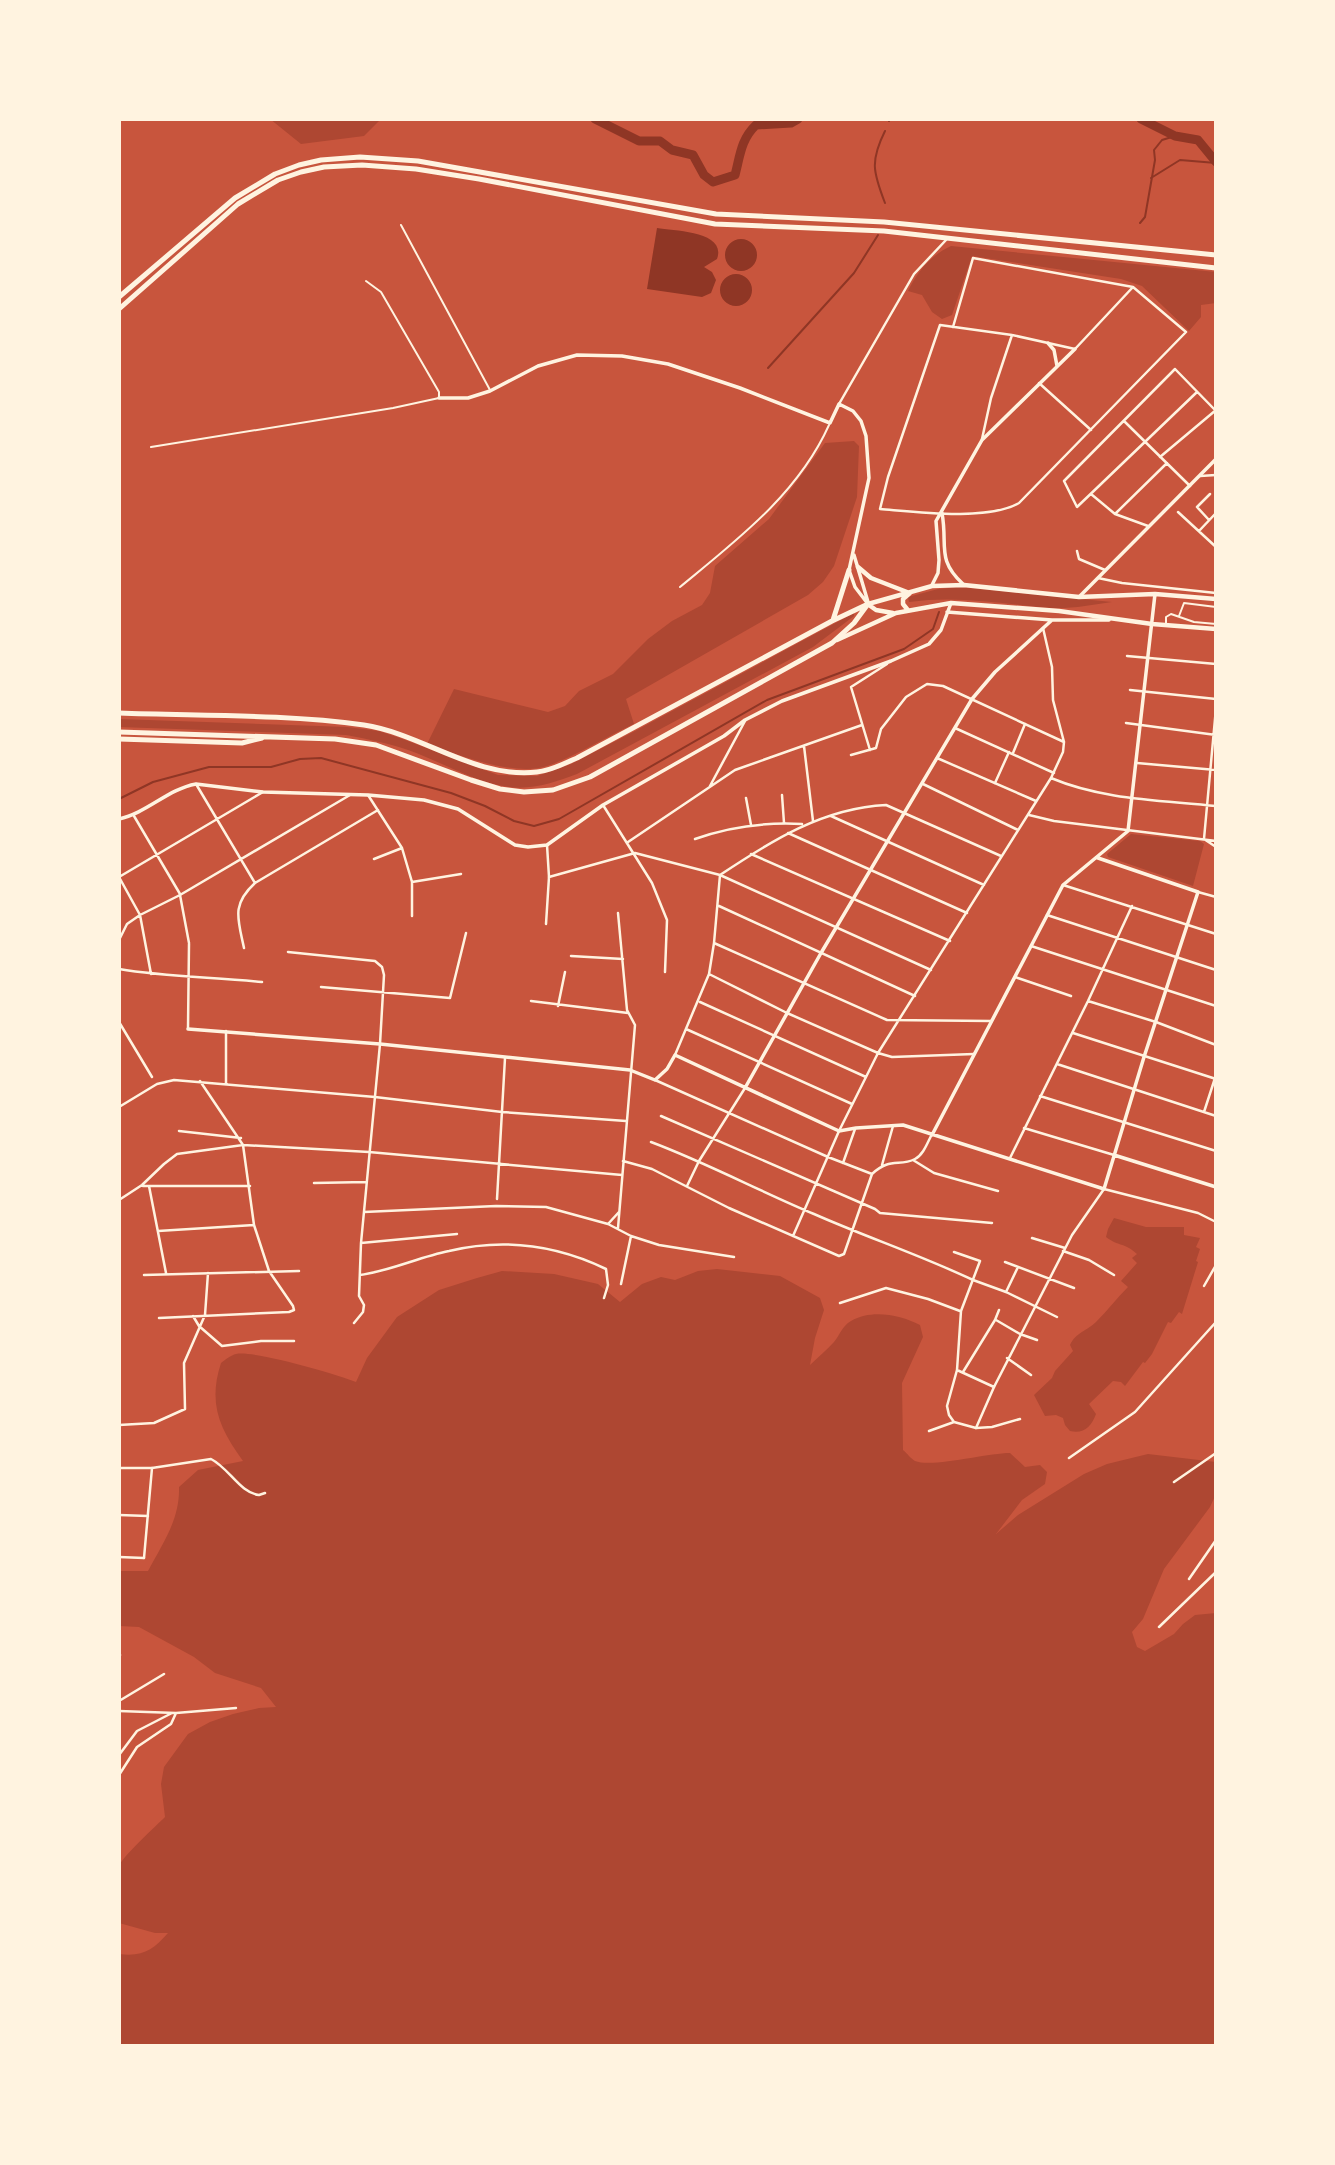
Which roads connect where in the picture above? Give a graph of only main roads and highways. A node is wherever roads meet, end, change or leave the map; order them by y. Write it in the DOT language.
graph roads {
  1 [pos="1216,255"];
  2 [pos="1216,268"];
  3 [pos="119,297"];
  4 [pos="119,309"];
  5 [pos="858,567"];
  6 [pos="849,570"];
  7 [pos="911,591"];
  8 [pos="1216,599"];
  9 [pos="868,604"];
  10 [pos="907,610"];
  11 [pos="896,613"];
  12 [pos="832,621"];
  13 [pos="1216,627"];
  14 [pos="832,643"];
  15 [pos="119,713"];
  16 [pos="119,732"];
  17 [pos="269,736"];
  18 [pos="119,739"];
  1 -- 3 [label="highway"];
  2 -- 4 [label="highway"];
  5 -- 7 [label="main road"];
  6 -- 12 [label="highway"];
  7 -- 8 [label="main road"];
  7 -- 9 [label="main road"];
  7 -- 10 [label="main road"];
  9 -- 11 [label="main road"];
  9 -- 12 [label="highway"];
  9 -- 14 [label="highway"];
  10 -- 11 [label="main road"];
  10 -- 13 [label="main road"];
  11 -- 14 [label="main road"];
  12 -- 15 [label="highway"];
  14 -- 17 [label="highway"];
  16 -- 17 [label="highway"];
  17 -- 18 [label="highway"];
}
